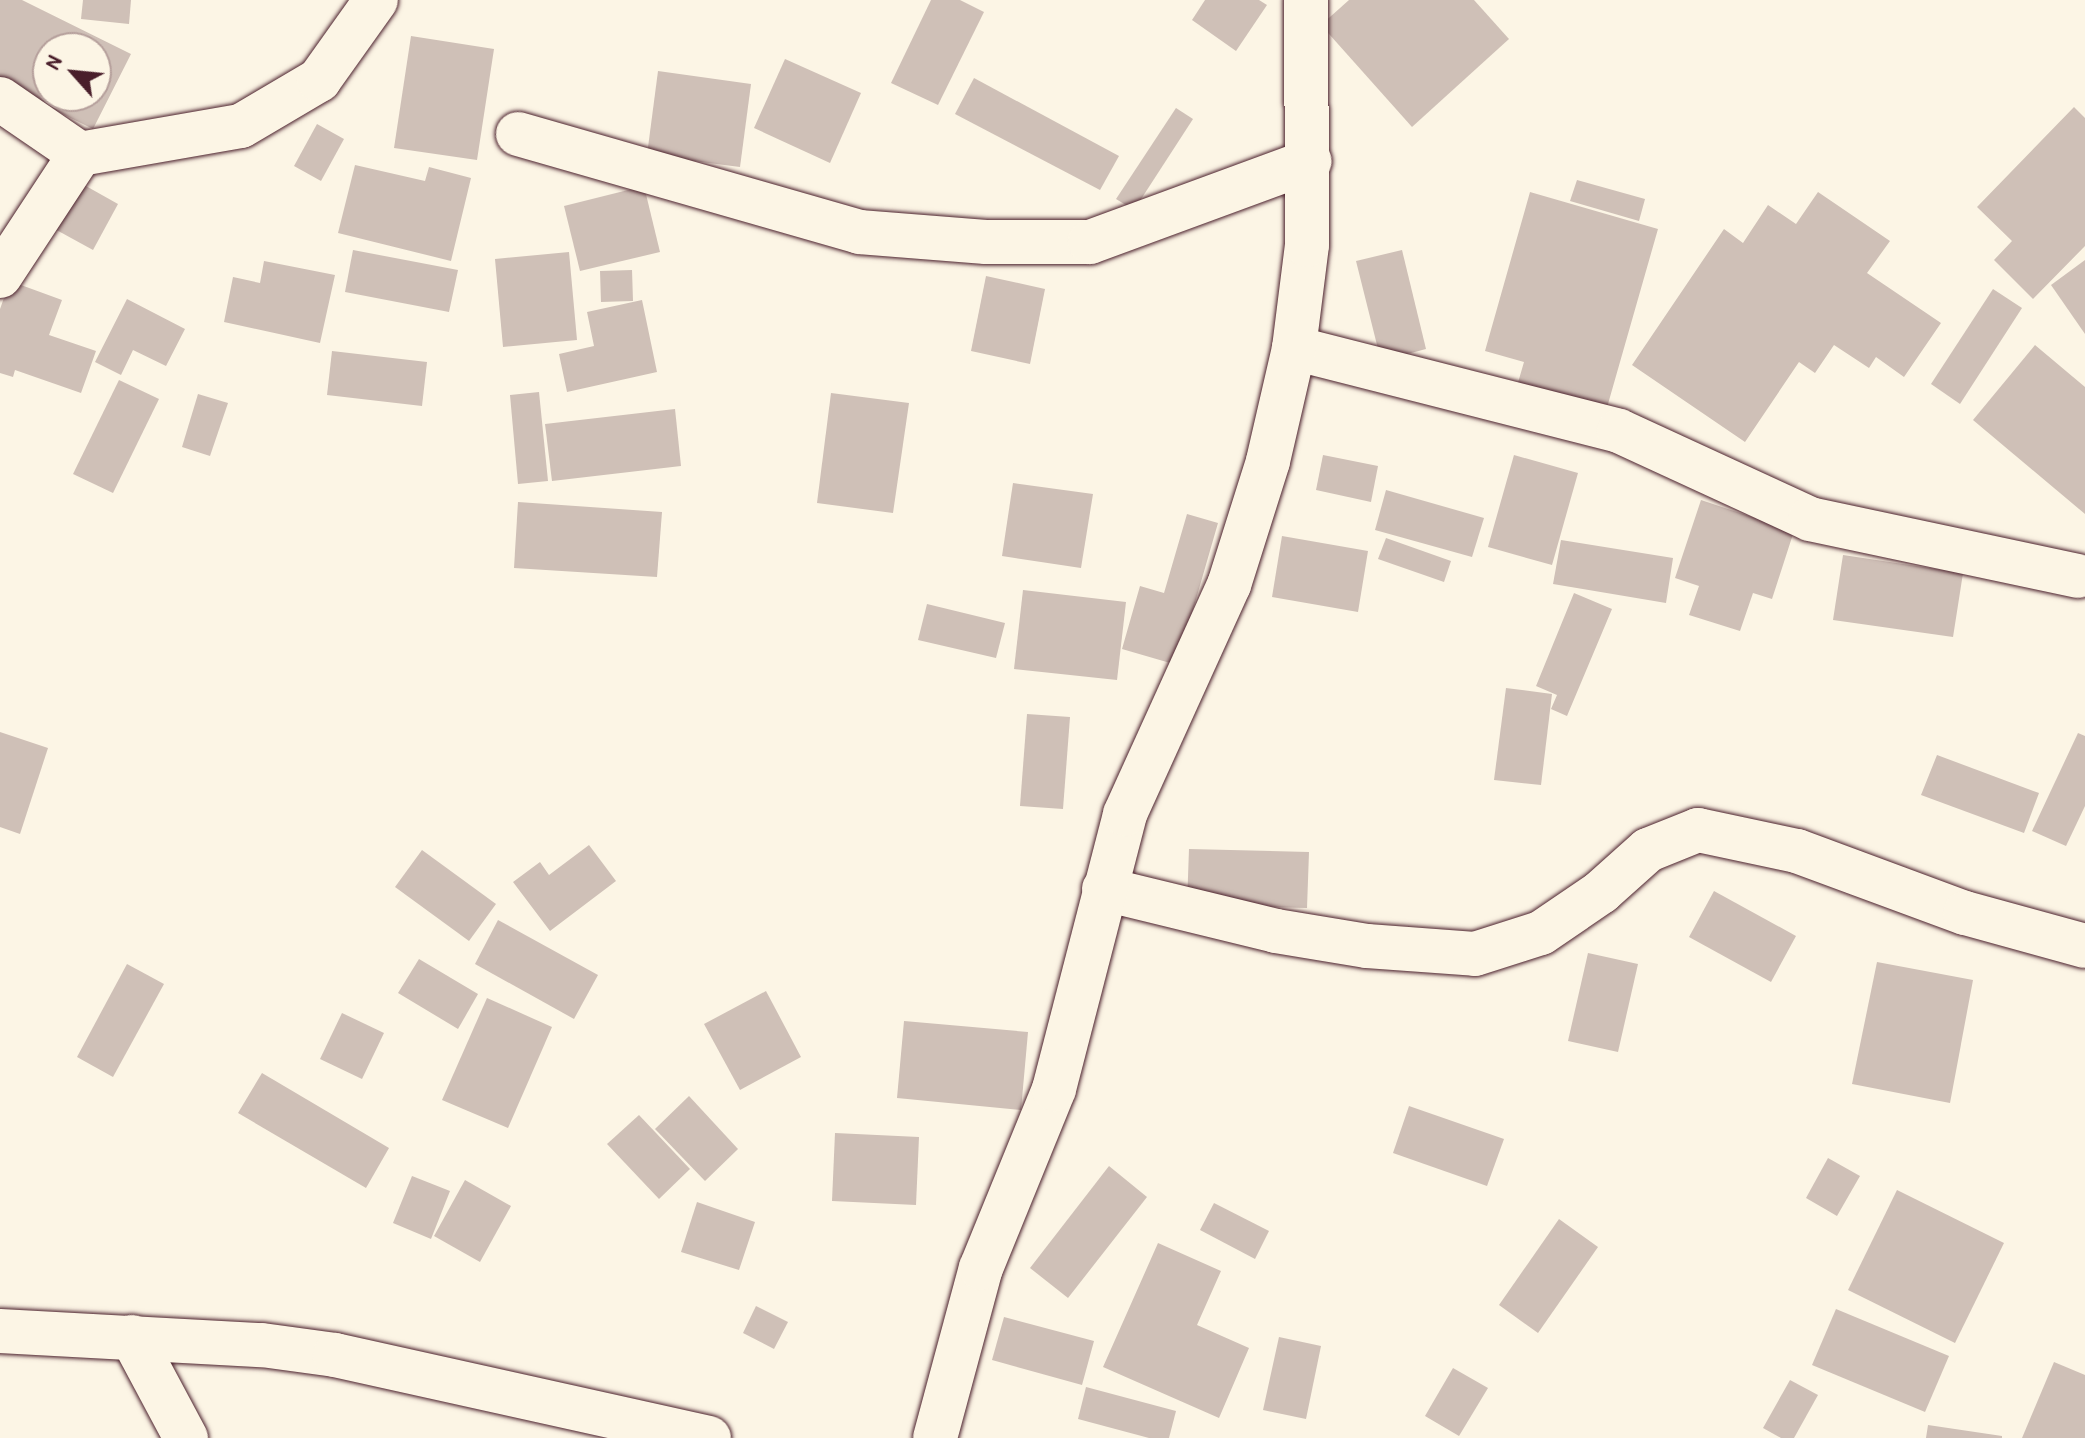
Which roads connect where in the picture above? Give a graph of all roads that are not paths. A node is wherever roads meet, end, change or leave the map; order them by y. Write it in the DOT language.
graph roads {
  1 [pos="376,0"];
  2 [pos="1306,0"];
  3 [pos="0,99"];
  4 [pos="518,134"];
  5 [pos="80,154"];
  6 [pos="1310,161"];
  7 [pos="0,276"];
  8 [pos="1294,348"];
  9 [pos="2078,576"];
  10 [pos="1104,889"];
  11 [pos="2085,946"];
  12 [pos="0,1331"];
  13 [pos="132,1337"];
  14 [pos="186,1438"];
  15 [pos="709,1438"];
  16 [pos="935,1438"];
  1 -- 5 [label="street"];
  2 -- 6 [label="street"];
  3 -- 5 [label="street"];
  4 -- 6 [label="street"];
  5 -- 7 [label="street"];
  6 -- 8 [label="street"];
  8 -- 9 [label="street"];
  8 -- 10 [label="street"];
  10 -- 11 [label="street"];
  10 -- 16 [label="street"];
  12 -- 13 [label="street"];
  13 -- 14 [label="street"];
  13 -- 15 [label="street"];
}
